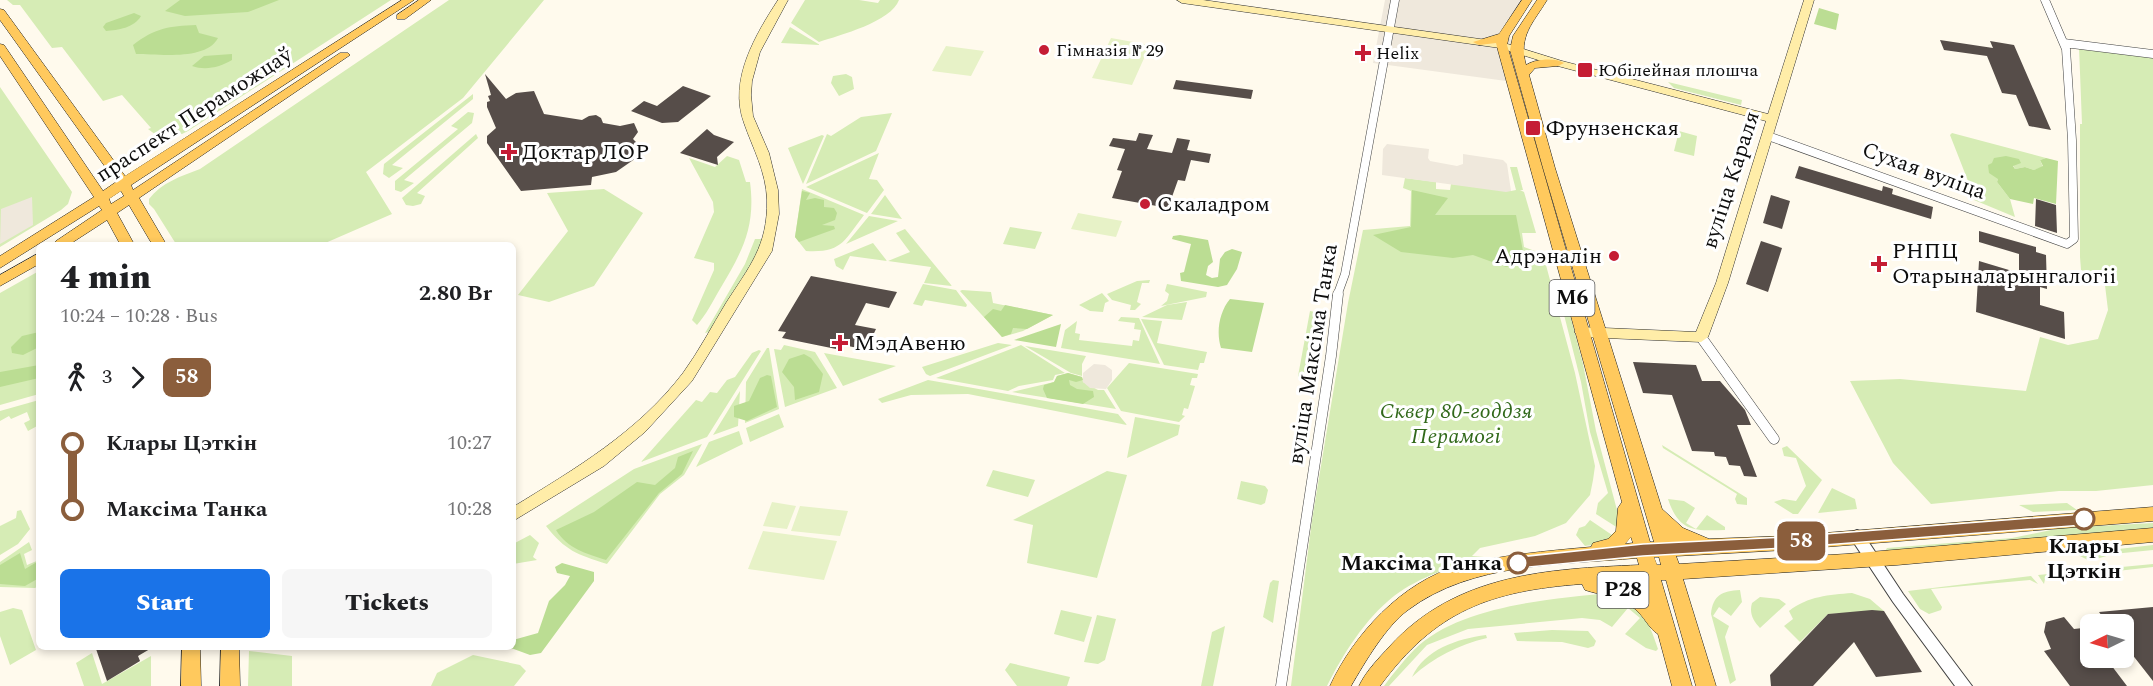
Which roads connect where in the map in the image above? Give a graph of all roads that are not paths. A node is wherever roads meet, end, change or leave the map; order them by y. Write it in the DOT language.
graph roads {
  1 [pos="409,0"];
  2 [pos="426,0"];
  3 [pos="783,0"];
  4 [pos="1182,0"];
  5 [pos="1395,0"];
  6 [pos="1527,0"];
  7 [pos="1542,0"];
  8 [pos="1809,0"];
  9 [pos="2045,0"];
  10 [pos="1,16"];
  11 [pos="1389,28"];
  12 [pos="1502,41"];
  13 [pos="1479,42"];
  14 [pos="2064,43"];
  15 [pos="0,47"];
  16 [pos="1516,50"];
  17 [pos="2153,54"];
  18 [pos="1558,63"];
  19 [pos="1522,76"];
  20 [pos="1773,119"];
  21 [pos="1768,136"];
  22 [pos="124,184"];
  23 [pos="131,198"];
  24 [pos="102,199"];
  25 [pos="110,212"];
  26 [pos="64,242"];
  27 [pos="126,242"];
  28 [pos="158,242"];
  29 [pos="36,260"];
  30 [pos="0,263"];
  31 [pos="0,281"];
  32 [pos="1581,332"];
  33 [pos="1601,333"];
  34 [pos="1701,337"];
  35 [pos="1774,439"];
  36 [pos="1626,493"];
  37 [pos="1654,511"];
  38 [pos="516,513"];
  39 [pos="2153,514"];
  40 [pos="2153,535"];
  41 [pos="1857,536"];
  42 [pos="1712,546"];
  43 [pos="1664,549"];
  44 [pos="1643,550"];
  45 [pos="1872,558"];
  46 [pos="1546,559"];
  47 [pos="1672,573"];
  48 [pos="1649,574"];
  49 [pos="1549,580"];
  50 [pos="1671,646"];
  51 [pos="191,650"];
  52 [pos="230,650"];
  53 [pos="191,686"];
  54 [pos="230,686"];
  55 [pos="1281,686"];
  56 [pos="1340,686"];
  57 [pos="1369,686"];
  58 [pos="1682,686"];
  59 [pos="1706,686"];
  60 [pos="1964,686"];
  1 -- 22 [label="main road, праспект Пераможцаў"];
  2 -- 23 [label="main road, праспект Пераможцаў"];
  3 -- 38 [label="main road"];
  4 -- 11 [label="main road"];
  5 -- 11 [label="street, вуліца Максіма Танка"];
  6 -- 12 [label="main road"];
  7 -- 16 [label="main road"];
  8 -- 20 [label="main road, вуліца Караля"];
  9 -- 14 [label="street"];
  10 -- 22 [label="main road"];
  11 -- 13 [label="main road"];
  11 -- 55 [label="street, вуліца Максіма Танка"];
  12 -- 13 [label="main road"];
  12 -- 16 [label="main road"];
  12 -- 32 [label="main road, М6"];
  14 -- 17 [label="street"];
  14 -- 21 [label="street, Сухая вуліца"];
  15 -- 24 [label="main road"];
  16 -- 18 [label="main road"];
  16 -- 19 [label="main road, М6"];
  18 -- 19 [label="main road"];
  18 -- 20 [label="main road"];
  19 -- 33 [label="main road, М6"];
  20 -- 21 [label="main road, вуліца Караля"];
  21 -- 34 [label="main road, вуліца Караля"];
  22 -- 23 [label="main road"];
  22 -- 24 [label="main road, праспект Пераможцаў"];
  23 -- 25 [label="main road, праспект Пераможцаў"];
  23 -- 28 [label="main road"];
  24 -- 25 [label="main road"];
  24 -- 30 [label="main road, праспект Пераможцаў"];
  25 -- 26 [label="main road, праспект Пераможцаў"];
  25 -- 27 [label="main road"];
  29 -- 31 [label="main road"];
  32 -- 33 [label="main road"];
  32 -- 36 [label="main road, М6"];
  33 -- 34 [label="main road"];
  33 -- 37 [label="main road, М6"];
  34 -- 35 [label="street"];
  36 -- 44 [label="main road, М6"];
  36 -- 46 [label="main road, Р28"];
  37 -- 42 [label="main road"];
  37 -- 43 [label="main road, М6"];
  39 -- 41 [label="main road"];
  40 -- 45 [label="main road"];
  41 -- 42 [label="main road"];
  41 -- 45 [label="street"];
  42 -- 43 [label="main road"];
  43 -- 44 [label="main road, Р28"];
  43 -- 47 [label="main road, М6"];
  44 -- 46 [label="main road, Р28"];
  44 -- 48 [label="main road, М6"];
  45 -- 47 [label="main road"];
  45 -- 60 [label="street"];
  46 -- 56 [label="main road, Р28"];
  47 -- 48 [label="main road, Р28"];
  47 -- 59 [label="main road, М6"];
  48 -- 49 [label="main road, Р28"];
  48 -- 50 [label="main road, М6"];
  49 -- 50 [label="main road, Р28"];
  49 -- 57 [label="main road, Р28"];
  50 -- 58 [label="main road, М6"];
  51 -- 53 [label="main road"];
  52 -- 54 [label="main road"];
}
